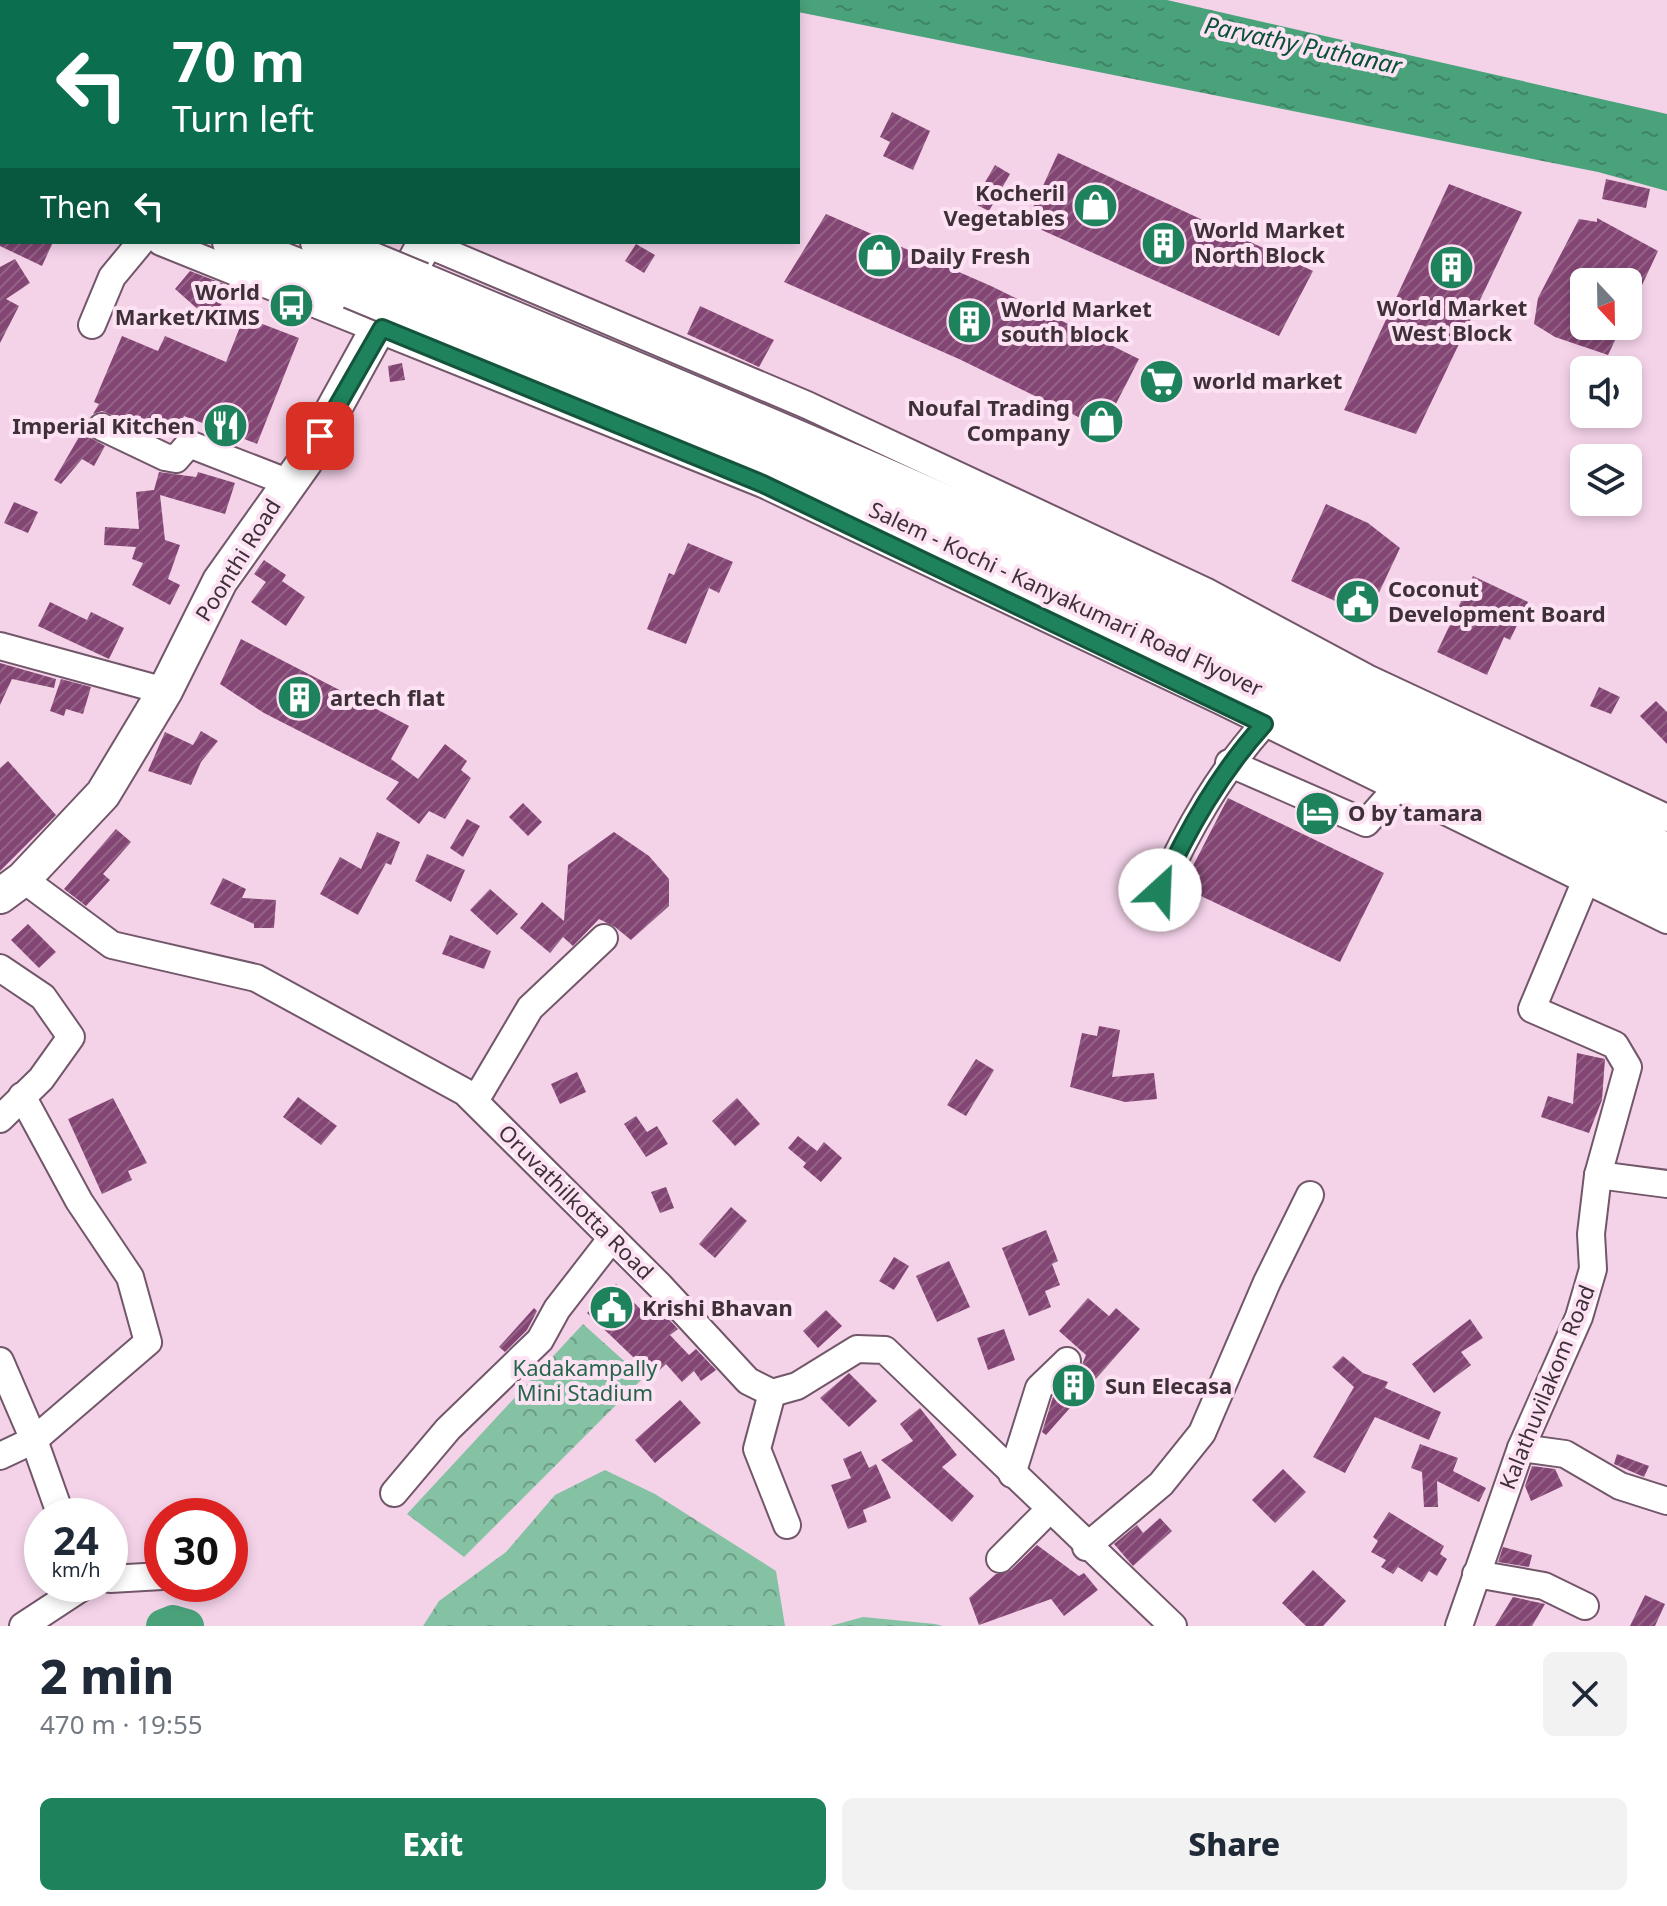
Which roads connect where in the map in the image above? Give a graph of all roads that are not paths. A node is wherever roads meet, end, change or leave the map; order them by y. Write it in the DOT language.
graph roads {
  1 [pos="139,244"];
  2 [pos="169,244"];
  3 [pos="237,244"];
  4 [pos="322,244"];
  5 [pos="417,244"];
  6 [pos="423,244"];
  7 [pos="380,298"];
  8 [pos="92,325"];
  9 [pos="102,427"];
  10 [pos="287,482"];
  11 [pos="0,646"];
  12 [pos="165,691"];
  13 [pos="1264,724"];
  14 [pos="1229,763"];
  15 [pos="1396,789"];
  16 [pos="1667,818"];
  17 [pos="1667,853"];
  18 [pos="1586,880"];
  19 [pos="12,888"];
  20 [pos="1667,888"];
  21 [pos="1160,890"];
  22 [pos="1667,920"];
  23 [pos="604,938"];
  24 [pos="0,968"];
  25 [pos="22,1096"];
  26 [pos="475,1101"];
  27 [pos="0,1119"];
  28 [pos="1598,1175"];
  29 [pos="1667,1184"];
  30 [pos="1310,1195"];
  31 [pos="612,1238"];
  32 [pos="0,1361"];
  33 [pos="1067,1361"];
  34 [pos="772,1393"];
  35 [pos="34,1440"];
  36 [pos="1521,1448"];
  37 [pos="0,1456"];
  38 [pos="1012,1474"];
  39 [pos="394,1493"];
  40 [pos="55,1498"];
  41 [pos="1667,1501"];
  42 [pos="1049,1510"];
  43 [pos="787,1525"];
  44 [pos="1086,1547"];
  45 [pos="1000,1559"];
  46 [pos="1476,1574"];
  47 [pos="60,1602"];
  48 [pos="1585,1606"];
  49 [pos="23,1626"];
  50 [pos="1173,1626"];
  51 [pos="1459,1626"];
  1 -- 8 [label="street"];
  2 -- 7 [label="street"];
  3 -- 7 [label="highway, Salem - Kochi - Kanyakumari Road Flyover"];
  4 -- 7 [label="highway, Salem - Kochi - Kanyakumari Road Flyover"];
  5 -- 7 [label="main road, Poonthi Road"];
  6 -- 16 [label="street"];
  7 -- 10 [label="main road, Poonthi Road"];
  7 -- 13 [label="street"];
  7 -- 17 [label="highway, Salem - Kochi - Kanyakumari Road Flyover"];
  7 -- 20 [label="highway, Salem - Kochi - Kanyakumari Road Flyover"];
  9 -- 10 [label="street"];
  10 -- 12 [label="main road, Poonthi Road"];
  11 -- 12 [label="street"];
  12 -- 19 [label="main road, Poonthi Road"];
  13 -- 14 [label="street"];
  13 -- 15 [label="street"];
  14 -- 15 [label="street"];
  14 -- 21 [label="street"];
  15 -- 18 [label="street"];
  18 -- 22 [label="street"];
  18 -- 28 [label="street, Kalathuvilakom Road"];
  19 -- 26 [label="street, Oruvathilkotta Road"];
  23 -- 26 [label="street"];
  24 -- 25 [label="street"];
  25 -- 27 [label="street"];
  25 -- 35 [label="street"];
  26 -- 31 [label="street, Oruvathilkotta Road"];
  28 -- 29 [label="street"];
  28 -- 36 [label="street, Kalathuvilakom Road"];
  30 -- 44 [label="street"];
  31 -- 34 [label="street, Oruvathilkotta Road"];
  31 -- 39 [label="street"];
  32 -- 35 [label="street"];
  33 -- 38 [label="street"];
  34 -- 38 [label="street"];
  34 -- 43 [label="street"];
  35 -- 37 [label="street"];
  35 -- 40 [label="street"];
  36 -- 41 [label="street"];
  36 -- 46 [label="street, Kalathuvilakom Road"];
  38 -- 42 [label="street"];
  42 -- 44 [label="street"];
  42 -- 45 [label="street"];
  44 -- 50 [label="street"];
  46 -- 48 [label="street"];
  46 -- 51 [label="street, Kalathuvilakom Road"];
  47 -- 49 [label="street"];
}
